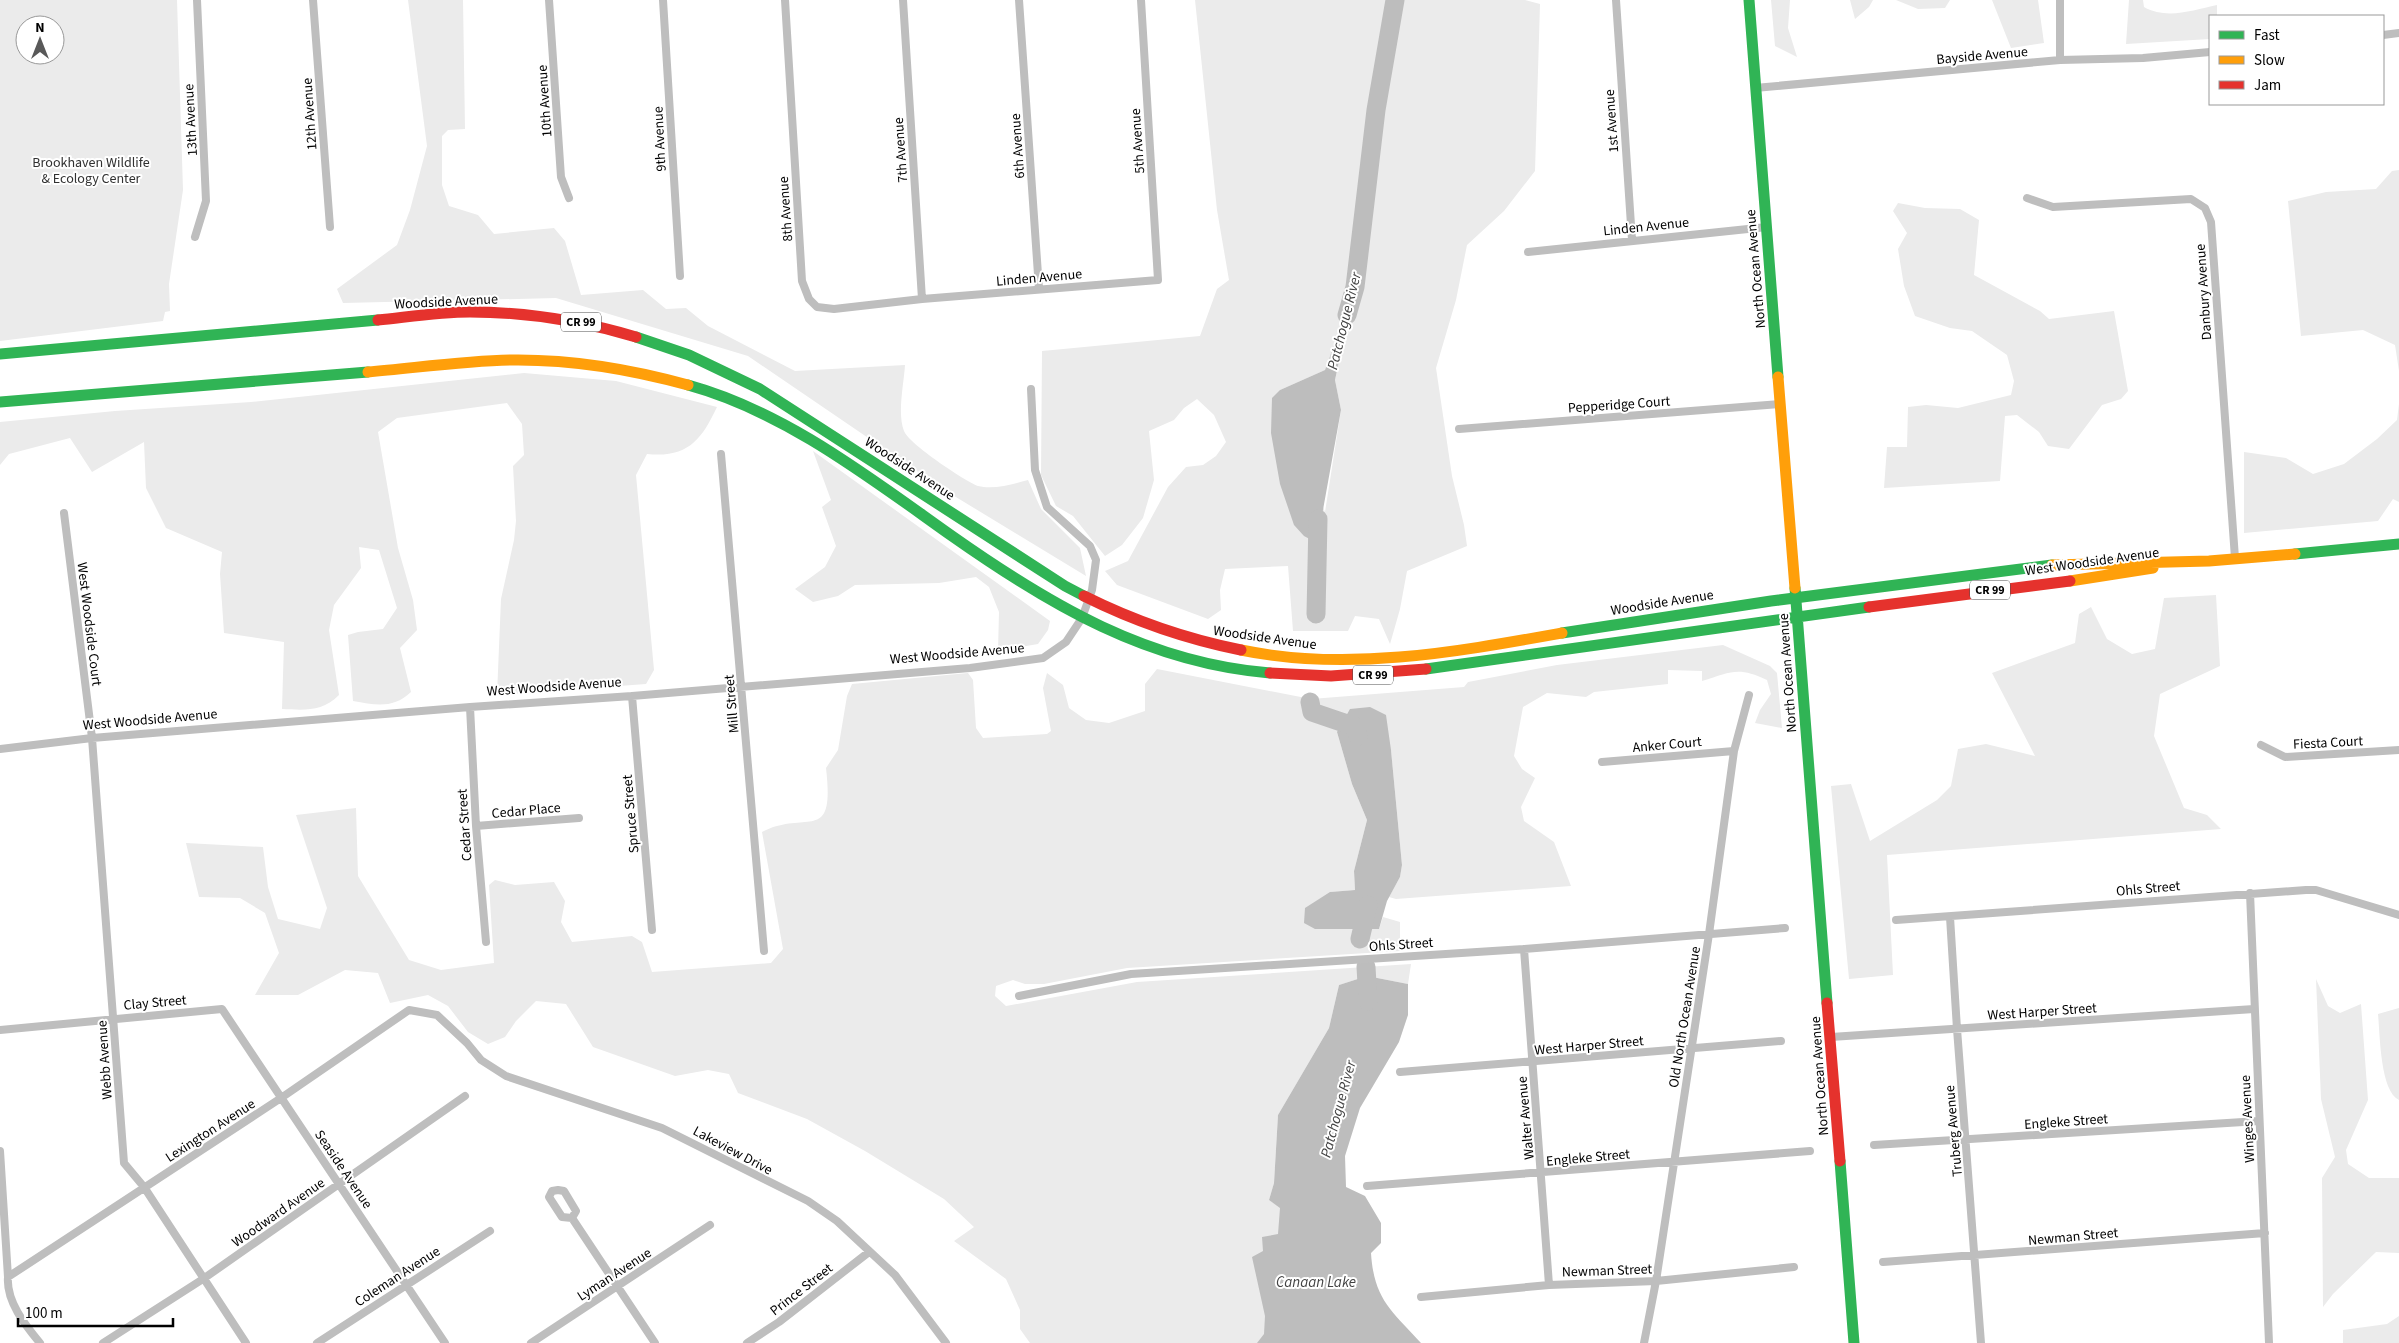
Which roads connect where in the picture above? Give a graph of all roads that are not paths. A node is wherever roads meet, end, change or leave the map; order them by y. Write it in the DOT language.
graph roads {
  1 [pos="197,0"];
  2 [pos="314,0"];
  3 [pos="549,0"];
  4 [pos="663,0"];
  5 [pos="785,0"];
  6 [pos="903,0"];
  7 [pos="1020,0"];
  8 [pos="1141,0"];
  9 [pos="1616,0"];
  10 [pos="1748,0"];
  11 [pos="2060,0"];
  12 [pos="2399,34"];
  13 [pos="2384,35"];
  14 [pos="2209,52"];
  15 [pos="2060,60"];
  16 [pos="1756,88"];
  17 [pos="569,198"];
  18 [pos="2027,198"];
  19 [pos="330,227"];
  20 [pos="1767,227"];
  21 [pos="195,237"];
  22 [pos="1632,240"];
  23 [pos="1528,252"];
  24 [pos="680,276"];
  25 [pos="1158,280"];
  26 [pos="1039,289"];
  27 [pos="922,299"];
  28 [pos="0,354"];
  29 [pos="1031,389"];
  30 [pos="0,402"];
  31 [pos="1781,404"];
  32 [pos="1459,429"];
  33 [pos="721,454"];
  34 [pos="64,513"];
  35 [pos="2399,544"];
  36 [pos="2236,558"];
  37 [pos="2182,562"];
  38 [pos="1796,598"];
  39 [pos="1086,609"];
  40 [pos="1798,618"];
  41 [pos="742,686"];
  42 [pos="1749,695"];
  43 [pos="632,696"];
  44 [pos="470,707"];
  45 [pos="92,738"];
  46 [pos="2261,745"];
  47 [pos="0,748"];
  48 [pos="2399,750"];
  49 [pos="1734,751"];
  50 [pos="1602,762"];
  51 [pos="578,818"];
  52 [pos="476,826"];
  53 [pos="2250,893"];
  54 [pos="2399,916"];
  55 [pos="1950,917"];
  56 [pos="1896,920"];
  57 [pos="1785,928"];
  58 [pos="652,930"];
  59 [pos="1709,934"];
  60 [pos="486,942"];
  61 [pos="1524,948"];
  62 [pos="764,952"];
  63 [pos="1019,996"];
  64 [pos="222,1009"];
  65 [pos="2254,1009"];
  66 [pos="437,1015"];
  67 [pos="113,1019"];
  68 [pos="1957,1029"];
  69 [pos="0,1030"];
  70 [pos="1831,1037"];
  71 [pos="1781,1041"];
  72 [pos="1690,1050"];
  73 [pos="1532,1062"];
  74 [pos="1400,1072"];
  75 [pos="465,1096"];
  76 [pos="281,1098"];
  77 [pos="2260,1120"];
  78 [pos="1966,1140"];
  79 [pos="1874,1145"];
  80 [pos="1810,1150"];
  81 [pos="0,1151"];
  82 [pos="1674,1162"];
  83 [pos="1542,1174"];
  84 [pos="339,1185"];
  85 [pos="1367,1186"];
  86 [pos="144,1187"];
  87 [pos="572,1218"];
  88 [pos="710,1225"];
  89 [pos="490,1231"];
  90 [pos="2265,1234"];
  91 [pos="869,1252"];
  92 [pos="1974,1257"];
  93 [pos="1883,1262"];
  94 [pos="1794,1267"];
  95 [pos="8,1277"];
  96 [pos="203,1278"];
  97 [pos="1656,1281"];
  98 [pos="405,1285"];
  99 [pos="1549,1285"];
  100 [pos="618,1286"];
  101 [pos="1421,1297"];
  102 [pos="40,1343"];
  103 [pos="103,1343"];
  104 [pos="246,1343"];
  105 [pos="317,1343"];
  106 [pos="445,1343"];
  107 [pos="531,1343"];
  108 [pos="655,1343"];
  109 [pos="747,1343"];
  110 [pos="946,1343"];
  111 [pos="1644,1343"];
  112 [pos="1854,1343"];
  113 [pos="1981,1343"];
  114 [pos="2269,1343"];
  1 -- 21 [label="street, 13th Avenue"];
  2 -- 19 [label="street, 12th Avenue"];
  3 -- 17 [label="street, 10th Avenue"];
  4 -- 24 [label="street, 9th Avenue"];
  5 -- 27 [label="street, 8th Avenue"];
  6 -- 27 [label="street, 7th Avenue"];
  7 -- 26 [label="street, 6th Avenue"];
  8 -- 25 [label="street, 5th Avenue"];
  9 -- 22 [label="street, 1st Avenue"];
  10 -- 16 [label="main road, North Ocean Avenue"];
  11 -- 15 [label="street"];
  12 -- 13 [label="street"];
  14 -- 15 [label="street, Bayside Avenue"];
  15 -- 16 [label="street, Bayside Avenue"];
  16 -- 20 [label="main road, North Ocean Avenue"];
  18 -- 36 [label="street, Danbury Avenue"];
  20 -- 22 [label="street, Linden Avenue"];
  20 -- 31 [label="main road, North Ocean Avenue"];
  22 -- 23 [label="street, Linden Avenue"];
  25 -- 26 [label="street, Linden Avenue"];
  26 -- 27 [label="street, Linden Avenue"];
  28 -- 39 [label="main road, Woodside Avenue / CR 99"];
  29 -- 39 [label="street"];
  30 -- 39 [label="main road, Woodside Avenue / CR 99"];
  31 -- 32 [label="street, Pepperidge Court"];
  31 -- 38 [label="main road, North Ocean Avenue"];
  33 -- 41 [label="street, Mill Street"];
  34 -- 45 [label="street, West Woodside Court"];
  35 -- 36 [label="main road, West Woodside Avenue / CR 99"];
  36 -- 37 [label="main road, West Woodside Avenue / CR 99"];
  37 -- 38 [label="main road, West Woodside Avenue / CR 99"];
  37 -- 40 [label="main road, West Woodside Avenue / CR 99"];
  38 -- 39 [label="main road, Woodside Avenue / CR 99"];
  38 -- 40 [label="main road, North Ocean Avenue"];
  39 -- 40 [label="main road, Woodside Avenue / CR 99"];
  39 -- 41 [label="street, West Woodside Avenue"];
  40 -- 70 [label="main road, North Ocean Avenue"];
  41 -- 43 [label="street, West Woodside Avenue"];
  41 -- 62 [label="street, Mill Street"];
  42 -- 49 [label="street, Old North Ocean Avenue"];
  43 -- 44 [label="street, West Woodside Avenue"];
  43 -- 58 [label="street, Spruce Street"];
  44 -- 45 [label="street, West Woodside Avenue"];
  44 -- 52 [label="street, Cedar Street"];
  45 -- 47 [label="street, West Woodside Avenue"];
  45 -- 67 [label="street, Webb Avenue"];
  46 -- 48 [label="street, Fiesta Court"];
  49 -- 50 [label="street, Anker Court"];
  49 -- 59 [label="street, Old North Ocean Avenue"];
  51 -- 52 [label="street, Cedar Place"];
  52 -- 60 [label="street, Cedar Street"];
  53 -- 54 [label="street, Ohls Street"];
  53 -- 55 [label="street, Ohls Street"];
  53 -- 65 [label="street, Winges Avenue"];
  55 -- 56 [label="street, Ohls Street"];
  55 -- 68 [label="street, Truberg Avenue"];
  57 -- 59 [label="street, Ohls Street"];
  59 -- 61 [label="street, Ohls Street"];
  59 -- 72 [label="street, Old North Ocean Avenue"];
  61 -- 63 [label="street, Ohls Street"];
  61 -- 73 [label="street, Walter Avenue"];
  64 -- 67 [label="street, Clay Street"];
  64 -- 76 [label="street, Seaside Avenue"];
  65 -- 68 [label="street, West Harper Street"];
  65 -- 77 [label="street, Winges Avenue"];
  66 -- 76 [label="street, Lexington Avenue"];
  66 -- 91 [label="street, Lakeview Drive"];
  67 -- 69 [label="street, Clay Street"];
  67 -- 86 [label="street, Webb Avenue"];
  68 -- 70 [label="street, West Harper Street"];
  68 -- 78 [label="street, Truberg Avenue"];
  70 -- 112 [label="main road, North Ocean Avenue"];
  71 -- 72 [label="street, West Harper Street"];
  72 -- 73 [label="street, West Harper Street"];
  72 -- 82 [label="street, Old North Ocean Avenue"];
  73 -- 74 [label="street, West Harper Street"];
  73 -- 83 [label="street, Walter Avenue"];
  75 -- 84 [label="street, Woodward Avenue"];
  76 -- 84 [label="street, Seaside Avenue"];
  76 -- 86 [label="street, Lexington Avenue"];
  77 -- 78 [label="street, Engleke Street"];
  77 -- 90 [label="street, Winges Avenue"];
  78 -- 79 [label="street, Engleke Street"];
  78 -- 92 [label="street, Truberg Avenue"];
  80 -- 82 [label="street, Engleke Street"];
  81 -- 95 [label="street"];
  82 -- 83 [label="street, Engleke Street"];
  82 -- 97 [label="street, Old North Ocean Avenue"];
  83 -- 85 [label="street, Engleke Street"];
  83 -- 99 [label="street, Walter Avenue"];
  84 -- 96 [label="street, Woodward Avenue"];
  84 -- 98 [label="street, Seaside Avenue"];
  86 -- 95 [label="street, Lexington Avenue"];
  86 -- 96 [label="street, Webb Avenue"];
  87 -- 100 [label="street"];
  88 -- 100 [label="street, Lyman Avenue"];
  89 -- 98 [label="street, Coleman Avenue"];
  90 -- 92 [label="street, Newman Street"];
  90 -- 114 [label="street, Winges Avenue"];
  91 -- 109 [label="street, Prince Street"];
  91 -- 110 [label="street, Lakeview Drive"];
  92 -- 93 [label="street, Newman Street"];
  92 -- 113 [label="street, Truberg Avenue"];
  94 -- 97 [label="street, Newman Street"];
  95 -- 102 [label="street"];
  96 -- 103 [label="street, Woodward Avenue"];
  96 -- 104 [label="street, Webb Avenue"];
  97 -- 99 [label="street, Newman Street"];
  97 -- 111 [label="street, Old North Ocean Avenue"];
  98 -- 105 [label="street, Coleman Avenue"];
  98 -- 106 [label="street, Seaside Avenue"];
  99 -- 101 [label="street, Newman Street"];
  100 -- 107 [label="street, Lyman Avenue"];
  100 -- 108 [label="street"];
}
